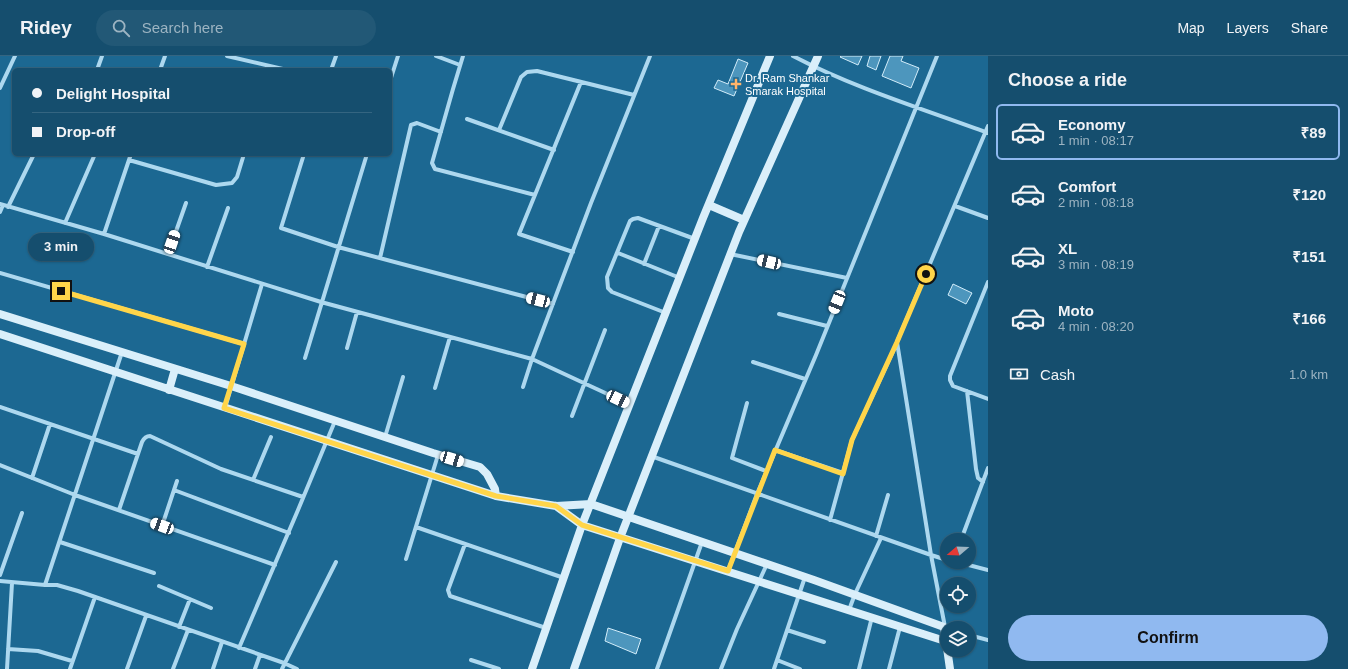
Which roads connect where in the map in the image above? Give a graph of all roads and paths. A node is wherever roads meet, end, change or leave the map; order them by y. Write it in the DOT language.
graph roads {
  1 [pos="15,56"];
  2 [pos="102,56"];
  3 [pos="165,56"];
  4 [pos="227,56"];
  5 [pos="336,56"];
  6 [pos="398,56"];
  7 [pos="436,56"];
  8 [pos="463,56"];
  9 [pos="650,56"];
  10 [pos="770,56"];
  11 [pos="793,56"];
  12 [pos="818,56"];
  13 [pos="937,56"];
  14 [pos="460,65"];
  15 [pos="813,67"];
  16 [pos="98,68"];
  17 [pos="161,68"];
  18 [pos="271,68"];
  19 [pos="332,68"];
  20 [pos="392,75"];
  21 [pos="581,82"];
  22 [pos="0,88"];
  23 [pos="634,95"];
  24 [pos="916,108"];
  25 [pos="468,120"];
  26 [pos="988,126"];
  27 [pos="499,130"];
  28 [pos="441,132"];
  29 [pos="987,133"];
  30 [pos="554,150"];
  31 [pos="33,156"];
  32 [pos="94,156"];
  33 [pos="130,156"];
  34 [pos="243,156"];
  35 [pos="303,156"];
  36 [pos="366,156"];
  37 [pos="129,160"];
  38 [pos="536,195"];
  39 [pos="186,203"];
  40 [pos="1,205"];
  41 [pos="709,205"];
  42 [pos="955,206"];
  43 [pos="8,207"];
  44 [pos="228,208"];
  45 [pos="0,212"];
  46 [pos="988,218"];
  47 [pos="744,220"];
  48 [pos="65,223"];
  49 [pos="659,226"];
  50 [pos="104,234"];
  51 [pos="695,239"];
  52 [pos="338,247"];
  53 [pos="572,252"];
  54 [pos="618,253"];
  55 [pos="168,254"];
  56 [pos="730,254"];
  57 [pos="380,258"];
  58 [pos="644,264"];
  59 [pos="207,267"];
  60 [pos="0,273"];
  61 [pos="680,278"];
  62 [pos="847,278"];
  63 [pos="988,282"];
  64 [pos="262,284"];
  65 [pos="321,302"];
  66 [pos="553,304"];
  67 [pos="357,312"];
  68 [pos="666,313"];
  69 [pos="0,314"];
  70 [pos="779,314"];
  71 [pos="827,326"];
  72 [pos="605,330"];
  73 [pos="0,334"];
  74 [pos="450,337"];
  75 [pos="897,342"];
  76 [pos="244,344"];
  77 [pos="347,348"];
  78 [pos="122,352"];
  79 [pos="305,358"];
  80 [pos="532,359"];
  81 [pos="753,362"];
  82 [pos="175,369"];
  83 [pos="116,373"];
  84 [pos="403,377"];
  85 [pos="805,379"];
  86 [pos="584,383"];
  87 [pos="231,386"];
  88 [pos="523,387"];
  89 [pos="435,388"];
  90 [pos="170,390"];
  91 [pos="967,391"];
  92 [pos="988,399"];
  93 [pos="747,403"];
  94 [pos="630,405"];
  95 [pos="0,407"];
  96 [pos="224,408"];
  97 [pos="572,416"];
  98 [pos="334,420"];
  99 [pos="50,424"];
  100 [pos="271,437"];
  101 [pos="385,437"];
  102 [pos="94,439"];
  103 [pos="326,441"];
  104 [pos="775,450"];
  105 [pos="138,454"];
  106 [pos="438,455"];
  107 [pos="651,456"];
  108 [pos="0,465"];
  109 [pos="988,468"];
  110 [pos="766,471"];
  111 [pos="843,474"];
  112 [pos="432,476"];
  113 [pos="32,478"];
  114 [pos="253,480"];
  115 [pos="178,481"];
  116 [pos="983,482"];
  117 [pos="174,490"];
  118 [pos="757,494"];
  119 [pos="75,495"];
  120 [pos="496,496"];
  121 [pos="888,496"];
  122 [pos="303,497"];
  123 [pos="590,504"];
  124 [pos="556,506"];
  125 [pos="119,510"];
  126 [pos="22,513"];
  127 [pos="628,517"];
  128 [pos="830,520"];
  129 [pos="582,525"];
  130 [pos="162,526"];
  131 [pos="416,527"];
  132 [pos="289,533"];
  133 [pos="963,533"];
  134 [pos="876,536"];
  135 [pos="620,538"];
  136 [pos="881,538"];
  137 [pos="60,542"];
  138 [pos="702,542"];
  139 [pos="465,544"];
  140 [pos="734,553"];
  141 [pos="931,555"];
  142 [pos="940,558"];
  143 [pos="406,559"];
  144 [pos="695,560"];
  145 [pos="336,562"];
  146 [pos="767,564"];
  147 [pos="275,565"];
  148 [pos="976,567"];
  149 [pos="988,570"];
  150 [pos="728,571"];
  151 [pos="154,573"];
  152 [pos="0,575"];
  153 [pos="804,577"];
  154 [pos="564,578"];
  155 [pos="0,580"];
  156 [pos="760,581"];
  157 [pos="12,582"];
  158 [pos="45,585"];
  159 [pos="159,586"];
  160 [pos="799,594"];
  161 [pos="855,594"];
  162 [pos="94,597"];
  163 [pos="190,599"];
  164 [pos="211,608"];
  165 [pos="849,610"];
  166 [pos="146,616"];
  167 [pos="872,618"];
  168 [pos="945,621"];
  169 [pos="900,626"];
  170 [pos="940,626"];
  171 [pos="179,627"];
  172 [pos="547,628"];
  173 [pos="188,630"];
  174 [pos="787,630"];
  175 [pos="976,636"];
  176 [pos="940,638"];
  177 [pos="988,640"];
  178 [pos="222,642"];
  179 [pos="824,642"];
  180 [pos="239,648"];
  181 [pos="8,649"];
  182 [pos="260,655"];
  183 [pos="948,657"];
  184 [pos="471,660"];
  185 [pos="777,660"];
  186 [pos="72,661"];
  187 [pos="284,663"];
  188 [pos="7,669"];
  189 [pos="70,669"];
  190 [pos="127,669"];
  191 [pos="173,669"];
  192 [pos="213,669"];
  193 [pos="255,669"];
  194 [pos="282,669"];
  195 [pos="297,669"];
  196 [pos="499,669"];
  197 [pos="532,669"];
  198 [pos="574,669"];
  199 [pos="657,669"];
  200 [pos="721,669"];
  201 [pos="774,669"];
  202 [pos="800,669"];
  203 [pos="859,669"];
  204 [pos="889,669"];
  205 [pos="950,669"];
  1 -- 22 [label="street"];
  2 -- 16 [label="street"];
  3 -- 17 [label="street"];
  4 -- 18 [label="street"];
  5 -- 19 [label="street"];
  6 -- 20 [label="street"];
  7 -- 14 [label="street"];
  8 -- 14 [label="street"];
  9 -- 23 [label="street"];
  10 -- 41 [label="street"];
  11 -- 15 [label="street"];
  12 -- 15 [label="street"];
  13 -- 24 [label="street"];
  14 -- 28 [label="street"];
  15 -- 24 [label="street"];
  15 -- 47 [label="street"];
  21 -- 23 [label="street"];
  21 -- 27 [label="street"];
  21 -- 30 [label="street"];
  23 -- 53 [label="street"];
  24 -- 29 [label="street"];
  24 -- 62 [label="street"];
  25 -- 27 [label="street"];
  26 -- 29 [label="street"];
  27 -- 30 [label="street"];
  28 -- 38 [label="street"];
  28 -- 57 [label="street"];
  29 -- 42 [label="street"];
  30 -- 38 [label="street"];
  31 -- 43 [label="street"];
  32 -- 48 [label="street"];
  33 -- 37 [label="street"];
  34 -- 37 [label="street"];
  35 -- 52 [label="street"];
  36 -- 52 [label="street"];
  37 -- 50 [label="street"];
  38 -- 53 [label="street"];
  39 -- 55 [label="street"];
  40 -- 43 [label="street"];
  40 -- 45 [label="street"];
  41 -- 47 [label="street"];
  41 -- 51 [label="street"];
  42 -- 46 [label="street"];
  42 -- 75 [label="street"];
  43 -- 48 [label="street"];
  44 -- 59 [label="street"];
  47 -- 56 [label="street"];
  48 -- 50 [label="street"];
  49 -- 51 [label="street"];
  49 -- 54 [label="street"];
  49 -- 58 [label="street"];
  50 -- 55 [label="street"];
  51 -- 61 [label="street"];
  52 -- 57 [label="street"];
  52 -- 65 [label="street"];
  53 -- 66 [label="street"];
  54 -- 58 [label="street"];
  54 -- 68 [label="street"];
  55 -- 59 [label="street"];
  56 -- 62 [label="street"];
  56 -- 107 [label="street"];
  57 -- 66 [label="street"];
  58 -- 61 [label="street"];
  59 -- 64 [label="street"];
  60 -- 76 [label="street"];
  61 -- 68 [label="street"];
  62 -- 71 [label="street"];
  63 -- 91 [label="street"];
  64 -- 65 [label="street"];
  64 -- 76 [label="street"];
  65 -- 67 [label="street"];
  65 -- 79 [label="street"];
  66 -- 80 [label="street"];
  67 -- 74 [label="street"];
  67 -- 77 [label="street"];
  68 -- 94 [label="street"];
  69 -- 78 [label="street"];
  70 -- 71 [label="street"];
  71 -- 85 [label="street"];
  72 -- 86 [label="street"];
  73 -- 83 [label="street"];
  74 -- 80 [label="street"];
  74 -- 89 [label="street"];
  75 -- 111 [label="street"];
  75 -- 141 [label="street"];
  76 -- 87 [label="street"];
  78 -- 82 [label="street"];
  78 -- 83 [label="street"];
  80 -- 86 [label="street"];
  80 -- 88 [label="street"];
  81 -- 85 [label="street"];
  82 -- 87 [label="street"];
  82 -- 90 [label="street"];
  83 -- 90 [label="street"];
  83 -- 102 [label="street"];
  84 -- 101 [label="street"];
  85 -- 104 [label="street"];
  86 -- 94 [label="street"];
  86 -- 97 [label="street"];
  87 -- 96 [label="street"];
  87 -- 98 [label="street"];
  90 -- 96 [label="street"];
  91 -- 92 [label="street"];
  91 -- 116 [label="street"];
  93 -- 110 [label="street"];
  94 -- 123 [label="street"];
  95 -- 99 [label="street"];
  96 -- 103 [label="street"];
  98 -- 101 [label="street"];
  98 -- 103 [label="street"];
  99 -- 102 [label="street"];
  99 -- 113 [label="street"];
  100 -- 114 [label="street"];
  101 -- 106 [label="street"];
  102 -- 105 [label="street"];
  102 -- 119 [label="street"];
  103 -- 112 [label="street"];
  103 -- 122 [label="street"];
  104 -- 110 [label="street"];
  104 -- 111 [label="street"];
  105 -- 114 [label="street"];
  105 -- 125 [label="street"];
  106 -- 112 [label="street"];
  106 -- 120 [label="street"];
  107 -- 118 [label="street"];
  107 -- 127 [label="street"];
  108 -- 113 [label="street"];
  109 -- 116 [label="street"];
  110 -- 118 [label="street"];
  111 -- 128 [label="street"];
  112 -- 120 [label="street"];
  112 -- 131 [label="street"];
  113 -- 119 [label="street"];
  114 -- 122 [label="street"];
  115 -- 117 [label="street"];
  116 -- 133 [label="street"];
  117 -- 130 [label="street"];
  117 -- 132 [label="street"];
  118 -- 128 [label="street"];
  118 -- 140 [label="street"];
  119 -- 125 [label="street"];
  119 -- 137 [label="street"];
  120 -- 124 [label="street"];
  121 -- 134 [label="street"];
  122 -- 132 [label="street"];
  123 -- 124 [label="street"];
  123 -- 127 [label="street"];
  123 -- 129 [label="street"];
  124 -- 129 [label="street"];
  125 -- 130 [label="street"];
  126 -- 152 [label="street"];
  127 -- 135 [label="street"];
  127 -- 138 [label="street"];
  128 -- 134 [label="street"];
  129 -- 135 [label="street"];
  129 -- 154 [label="street"];
  130 -- 147 [label="street"];
  131 -- 139 [label="street"];
  131 -- 143 [label="street"];
  132 -- 147 [label="street"];
  134 -- 136 [label="street"];
  135 -- 144 [label="street"];
  135 -- 198 [label="street"];
  136 -- 141 [label="street"];
  136 -- 161 [label="street"];
  137 -- 151 [label="street"];
  137 -- 158 [label="street"];
  138 -- 140 [label="street"];
  138 -- 144 [label="street"];
  139 -- 154 [label="street"];
  139 -- 172 [label="street"];
  140 -- 146 [label="street"];
  140 -- 150 [label="street"];
  141 -- 142 [label="street"];
  141 -- 168 [label="street"];
  144 -- 150 [label="street"];
  144 -- 199 [label="street"];
  145 -- 187 [label="street"];
  146 -- 153 [label="street"];
  146 -- 156 [label="street"];
  147 -- 180 [label="street"];
  148 -- 149 [label="street"];
  150 -- 156 [label="street"];
  153 -- 160 [label="street"];
  153 -- 161 [label="street"];
  154 -- 172 [label="street"];
  155 -- 157 [label="street"];
  156 -- 160 [label="street"];
  156 -- 200 [label="street"];
  157 -- 158 [label="street"];
  157 -- 181 [label="street"];
  158 -- 162 [label="street"];
  159 -- 163 [label="street"];
  160 -- 165 [label="street"];
  160 -- 174 [label="street"];
  161 -- 165 [label="street"];
  161 -- 170 [label="street"];
  162 -- 166 [label="street"];
  162 -- 186 [label="street"];
  163 -- 164 [label="street"];
  163 -- 171 [label="street"];
  165 -- 167 [label="street"];
  166 -- 171 [label="street"];
  166 -- 190 [label="street"];
  167 -- 169 [label="street"];
  167 -- 203 [label="street"];
  169 -- 176 [label="street"];
  169 -- 204 [label="street"];
  171 -- 173 [label="street"];
  172 -- 197 [label="street"];
  173 -- 178 [label="street"];
  173 -- 191 [label="street"];
  174 -- 179 [label="street"];
  174 -- 185 [label="street"];
  175 -- 177 [label="street"];
  178 -- 180 [label="street"];
  178 -- 192 [label="street"];
  180 -- 182 [label="street"];
  181 -- 186 [label="street"];
  181 -- 188 [label="street"];
  182 -- 187 [label="street"];
  182 -- 193 [label="street"];
  183 -- 205 [label="street"];
  184 -- 196 [label="street"];
  185 -- 201 [label="street"];
  185 -- 202 [label="street"];
  186 -- 189 [label="street"];
  187 -- 194 [label="street"];
  187 -- 195 [label="street"];
}
